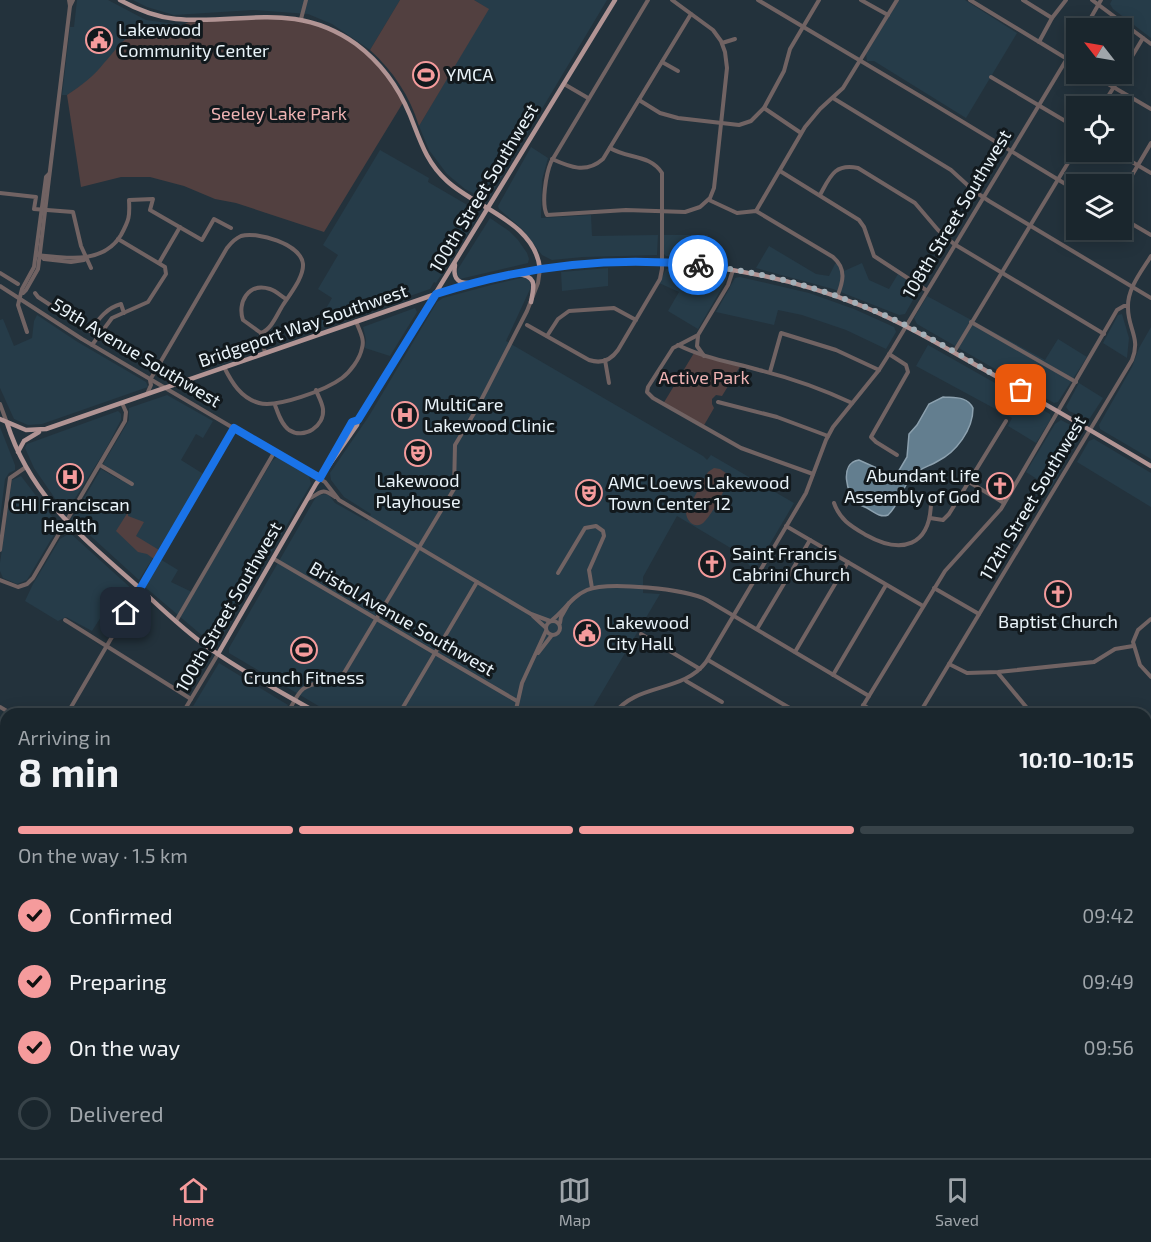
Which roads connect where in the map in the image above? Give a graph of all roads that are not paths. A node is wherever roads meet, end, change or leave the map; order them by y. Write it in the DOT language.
graph roads {
  1 [pos="71,0"];
  2 [pos="120,0"];
  3 [pos="306,0"];
  4 [pos="615,0"];
  5 [pos="648,0"];
  6 [pos="672,0"];
  7 [pos="758,0"];
  8 [pos="819,0"];
  9 [pos="861,0"];
  10 [pos="897,0"];
  11 [pos="970,0"];
  12 [pos="1023,0"];
  13 [pos="1066,0"];
  14 [pos="1092,0"];
  15 [pos="1101,2"];
  16 [pos="691,15"];
  17 [pos="888,15"];
  18 [pos="1052,18"];
  19 [pos="1091,18"];
  20 [pos="301,19"];
  21 [pos="803,28"];
  22 [pos="1143,38"];
  23 [pos="735,39"];
  24 [pos="1039,42"];
  25 [pos="722,43"];
  26 [pos="1151,44"];
  27 [pos="1132,56"];
  28 [pos="1066,58"];
  29 [pos="860,60"];
  30 [pos="1066,61"];
  31 [pos="662,62"];
  32 [pos="678,71"];
  33 [pos="991,77"];
  34 [pos="564,84"];
  35 [pos="1109,84"];
  36 [pos="1116,84"];
  37 [pos="1114,87"];
  38 [pos="1108,96"];
  39 [pos="588,98"];
  40 [pos="833,98"];
  41 [pos="639,100"];
  42 [pos="1039,105"];
  43 [pos="764,108"];
  44 [pos="1151,110"];
  45 [pos="1066,121"];
  46 [pos="721,123"];
  47 [pos="801,133"];
  48 [pos="1151,142"];
  49 [pos="610,148"];
  50 [pos="1011,151"];
  51 [pos="552,159"];
  52 [pos="1069,162"];
  53 [pos="1132,162"];
  54 [pos="1138,165"];
  55 [pos="780,171"];
  56 [pos="1151,173"];
  57 [pos="1132,175"];
  58 [pos="1058,180"];
  59 [pos="1066,185"];
  60 [pos="0,193"];
  61 [pos="820,195"];
  62 [pos="983,197"];
  63 [pos="709,200"];
  64 [pos="488,208"];
  65 [pos="44,209"];
  66 [pos="756,211"];
  67 [pos="663,212"];
  68 [pos="1132,224"];
  69 [pos="1029,226"];
  70 [pos="180,227"];
  71 [pos="231,228"];
  72 [pos="1151,235"];
  73 [pos="118,239"];
  74 [pos="954,244"];
  75 [pos="38,255"];
  76 [pos="1151,256"];
  77 [pos="87,257"];
  78 [pos="456,260"];
  79 [pos="662,262"];
  80 [pos="159,263"];
  81 [pos="91,268"];
  82 [pos="540,269"];
  83 [pos="733,270"];
  84 [pos="1002,272"];
  85 [pos="0,273"];
  86 [pos="512,274"];
  87 [pos="477,282"];
  88 [pos="18,284"];
  89 [pos="0,286"];
  90 [pos="1132,287"];
  91 [pos="926,290"];
  92 [pos="35,293"];
  93 [pos="436,294"];
  94 [pos="837,297"];
  95 [pos="20,298"];
  96 [pos="1151,298"];
  97 [pos="286,299"];
  98 [pos="531,302"];
  99 [pos="1128,306"];
  100 [pos="124,313"];
  101 [pos="636,320"];
  102 [pos="357,321"];
  103 [pos="971,322"];
  104 [pos="527,325"];
  105 [pos="906,326"];
  106 [pos="27,332"];
  107 [pos="261,333"];
  108 [pos="1104,334"];
  109 [pos="698,335"];
  110 [pos="547,336"];
  111 [pos="92,345"];
  112 [pos="677,345"];
  113 [pos="954,352"];
  114 [pos="265,353"];
  115 [pos="889,354"];
  116 [pos="710,359"];
  117 [pos="605,360"];
  118 [pos="224,367"];
  119 [pos="879,370"];
  120 [pos="770,372"];
  121 [pos="150,380"];
  122 [pos="1076,382"];
  123 [pos="609,383"];
  124 [pos="166,388"];
  125 [pos="316,390"];
  126 [pos="147,394"];
  127 [pos="718,402"];
  128 [pos="122,403"];
  129 [pos="852,403"];
  130 [pos="0,404"];
  131 [pos="275,405"];
  132 [pos="1058,412"];
  133 [pos="0,419"];
  134 [pos="1006,421"];
  135 [pos="7,423"];
  136 [pos="234,428"];
  137 [pos="46,429"];
  138 [pos="1089,430"];
  139 [pos="828,436"];
  140 [pos="275,451"];
  141 [pos="18,452"];
  142 [pos="897,454"];
  143 [pos="100,465"];
  144 [pos="1151,466"];
  145 [pos="26,467"];
  146 [pos="813,474"];
  147 [pos="320,478"];
  148 [pos="969,482"];
  149 [pos="132,484"];
  150 [pos="307,500"];
  151 [pos="339,500"];
  152 [pos="931,502"];
  153 [pos="834,503"];
  154 [pos="1005,503"];
  155 [pos="930,518"];
  156 [pos="66,521"];
  157 [pos="786,526"];
  158 [pos="810,540"];
  159 [pos="419,547"];
  160 [pos="0,550"];
  161 [pos="274,559"];
  162 [pos="848,562"];
  163 [pos="558,573"];
  164 [pos="0,580"];
  165 [pos="477,582"];
  166 [pos="886,585"];
  167 [pos="592,588"];
  168 [pos="934,588"];
  169 [pos="140,589"];
  170 [pos="571,600"];
  171 [pos="923,606"];
  172 [pos="531,614"];
  173 [pos="979,614"];
  174 [pos="734,616"];
  175 [pos="377,618"];
  176 [pos="1151,619"];
  177 [pos="551,620"];
  178 [pos="65,621"];
  179 [pos="176,621"];
  180 [pos="560,625"];
  181 [pos="546,629"];
  182 [pos="757,629"];
  183 [pos="641,634"];
  184 [pos="553,635"];
  185 [pos="107,646"];
  186 [pos="1133,646"];
  187 [pos="795,652"];
  188 [pos="435,653"];
  189 [pos="218,654"];
  190 [pos="536,656"];
  191 [pos="708,660"];
  192 [pos="949,664"];
  193 [pos="700,669"];
  194 [pos="998,672"];
  195 [pos="833,675"];
  196 [pos="1151,677"];
  197 [pos="685,680"];
  198 [pos="869,696"];
  199 [pos="191,699"];
  200 [pos="296,700"];
  201 [pos="517,701"];
  202 [pos="723,702"];
  203 [pos="863,705"];
  204 [pos="71,708"];
  205 [pos="186,708"];
  206 [pos="291,708"];
  207 [pos="310,708"];
  208 [pos="403,708"];
  209 [pos="516,708"];
  210 [pos="619,708"];
  211 [pos="790,708"];
  212 [pos="861,708"];
  213 [pos="868,708"];
  214 [pos="923,708"];
  215 [pos="1027,708"];
  1 -- 65 [label="street"];
  2 -- 20 [label="main road"];
  3 -- 20 [label="street"];
  4 -- 34 [label="main road, 100th Street Southwest"];
  5 -- 39 [label="street"];
  6 -- 16 [label="street"];
  7 -- 21 [label="street"];
  8 -- 21 [label="street"];
  9 -- 17 [label="street"];
  10 -- 17 [label="street"];
  11 -- 24 [label="street"];
  12 -- 18 [label="street"];
  13 -- 18 [label="street"];
  14 -- 15 [label="street"];
  15 -- 19 [label="street"];
  15 -- 22 [label="street"];
  16 -- 25 [label="street"];
  16 -- 31 [label="street"];
  17 -- 29 [label="street"];
  18 -- 24 [label="street"];
  20 -- 64 [label="main road"];
  21 -- 29 [label="street"];
  21 -- 43 [label="street"];
  22 -- 26 [label="street"];
  22 -- 27 [label="street"];
  23 -- 25 [label="street"];
  24 -- 28 [label="street"];
  25 -- 46 [label="street"];
  29 -- 40 [label="street"];
  29 -- 50 [label="street"];
  30 -- 42 [label="street, 108th Street Southwest"];
  31 -- 32 [label="street"];
  31 -- 41 [label="street"];
  33 -- 42 [label="street"];
  34 -- 39 [label="street"];
  34 -- 64 [label="main road, 100th Street Southwest"];
  35 -- 37 [label="street"];
  36 -- 37 [label="street"];
  37 -- 38 [label="street"];
  37 -- 44 [label="street"];
  39 -- 51 [label="street"];
  40 -- 47 [label="street"];
  40 -- 62 [label="street"];
  41 -- 46 [label="street"];
  41 -- 49 [label="street"];
  42 -- 45 [label="street"];
  42 -- 50 [label="street, 108th Street Southwest"];
  43 -- 46 [label="street"];
  43 -- 47 [label="street"];
  46 -- 63 [label="street"];
  47 -- 55 [label="street"];
  48 -- 54 [label="street"];
  49 -- 51 [label="street"];
  49 -- 67 [label="street"];
  50 -- 58 [label="street"];
  50 -- 62 [label="street, 108th Street Southwest"];
  51 -- 67 [label="street"];
  52 -- 58 [label="street"];
  53 -- 54 [label="street"];
  54 -- 56 [label="street"];
  54 -- 57 [label="street"];
  55 -- 61 [label="street"];
  55 -- 66 [label="street"];
  58 -- 59 [label="street"];
  58 -- 69 [label="street"];
  60 -- 65 [label="street"];
  61 -- 74 [label="street"];
  61 -- 91 [label="street"];
  62 -- 69 [label="street"];
  62 -- 74 [label="street, 108th Street Southwest"];
  63 -- 66 [label="street"];
  63 -- 67 [label="street"];
  64 -- 78 [label="main road, 100th Street Southwest"];
  64 -- 82 [label="main road"];
  65 -- 75 [label="street"];
  65 -- 77 [label="street"];
  66 -- 94 [label="street"];
  67 -- 79 [label="street"];
  68 -- 72 [label="street"];
  69 -- 84 [label="street"];
  69 -- 90 [label="street"];
  70 -- 71 [label="street"];
  70 -- 73 [label="street"];
  70 -- 80 [label="street"];
  73 -- 77 [label="street"];
  73 -- 80 [label="street"];
  74 -- 84 [label="street"];
  74 -- 91 [label="street, 108th Street Southwest"];
  75 -- 77 [label="street"];
  75 -- 95 [label="street"];
  76 -- 90 [label="street, 112th Street Southwest"];
  77 -- 81 [label="street"];
  78 -- 87 [label="main road"];
  78 -- 93 [label="main road, 100th Street Southwest"];
  79 -- 82 [label="main road, Bridgeport Way Southwest"];
  79 -- 83 [label="main road, Bridgeport Way Southwest"];
  79 -- 101 [label="street"];
  80 -- 100 [label="street"];
  82 -- 86 [label="main road, Bridgeport Way Southwest"];
  82 -- 98 [label="street"];
  83 -- 94 [label="main road, Bridgeport Way Southwest"];
  83 -- 109 [label="street"];
  84 -- 103 [label="street"];
  84 -- 108 [label="street"];
  85 -- 88 [label="street"];
  86 -- 87 [label="main road, Bridgeport Way Southwest"];
  86 -- 98 [label="main road"];
  87 -- 93 [label="main road, Bridgeport Way Southwest"];
  89 -- 95 [label="street, 59th Avenue Southwest"];
  90 -- 96 [label="street"];
  90 -- 99 [label="street, 112th Street Southwest"];
  91 -- 105 [label="street, 108th Street Southwest"];
  92 -- 100 [label="street"];
  93 -- 102 [label="main road, Bridgeport Way Southwest"];
  93 -- 147 [label="main road, 100th Street Southwest"];
  94 -- 105 [label="main road, Bridgeport Way Southwest"];
  95 -- 106 [label="street"];
  95 -- 111 [label="street, 59th Avenue Southwest"];
  97 -- 107 [label="street"];
  97 -- 107 [label="street"];
  97 -- 121 [label="street"];
  98 -- 159 [label="street"];
  99 -- 108 [label="street"];
  99 -- 138 [label="street, 112th Street Southwest"];
  100 -- 111 [label="street"];
  101 -- 110 [label="street"];
  101 -- 117 [label="street"];
  102 -- 114 [label="main road, Bridgeport Way Southwest"];
  102 -- 125 [label="street"];
  103 -- 113 [label="street"];
  103 -- 122 [label="street"];
  104 -- 110 [label="street"];
  105 -- 113 [label="main road, Bridgeport Way Southwest"];
  105 -- 115 [label="street, 108th Street Southwest"];
  107 -- 114 [label="street"];
  108 -- 122 [label="street"];
  109 -- 112 [label="street"];
  109 -- 116 [label="street"];
  110 -- 117 [label="street"];
  111 -- 121 [label="street, 59th Avenue Southwest"];
  112 -- 116 [label="street"];
  112 -- 146 [label="street"];
  113 -- 132 [label="main road, Bridgeport Way Southwest"];
  114 -- 118 [label="main road, Bridgeport Way Southwest"];
  115 -- 119 [label="street, 108th Street Southwest"];
  115 -- 142 [label="street"];
  116 -- 120 [label="street"];
  117 -- 123 [label="street"];
  118 -- 124 [label="main road, Bridgeport Way Southwest"];
  118 -- 131 [label="street"];
  119 -- 120 [label="street"];
  119 -- 129 [label="street, 108th Street Southwest"];
  120 -- 129 [label="street"];
  121 -- 124 [label="street, 59th Avenue Southwest"];
  121 -- 126 [label="street"];
  122 -- 132 [label="street"];
  124 -- 126 [label="main road, Bridgeport Way Southwest"];
  124 -- 136 [label="street, 59th Avenue Southwest"];
  125 -- 131 [label="street"];
  125 -- 131 [label="street"];
  126 -- 128 [label="main road, Bridgeport Way Southwest"];
  127 -- 139 [label="street"];
  128 -- 137 [label="main road, Bridgeport Way Southwest"];
  128 -- 143 [label="street"];
  129 -- 139 [label="street, 108th Street Southwest"];
  130 -- 135 [label="street"];
  132 -- 138 [label="main road, Bridgeport Way Southwest"];
  132 -- 154 [label="street"];
  133 -- 135 [label="main road, Bridgeport Way Southwest"];
  134 -- 148 [label="street"];
  135 -- 137 [label="main road, Bridgeport Way Southwest"];
  135 -- 141 [label="main road"];
  136 -- 140 [label="street, 59th Avenue Southwest"];
  136 -- 169 [label="street"];
  137 -- 141 [label="main road"];
  138 -- 144 [label="main road, Bridgeport Way Southwest"];
  138 -- 173 [label="street, 112th Street Southwest"];
  139 -- 146 [label="street, 108th Street Southwest"];
  140 -- 147 [label="street, 59th Avenue Southwest"];
  140 -- 179 [label="street"];
  141 -- 145 [label="main road"];
  143 -- 149 [label="street"];
  143 -- 156 [label="street"];
  145 -- 156 [label="main road"];
  145 -- 160 [label="street"];
  146 -- 157 [label="street, 108th Street Southwest"];
  147 -- 150 [label="main road, 100th Street Southwest"];
  147 -- 151 [label="street, 59th Avenue Southwest"];
  148 -- 154 [label="street"];
  148 -- 155 [label="street"];
  150 -- 151 [label="street"];
  150 -- 161 [label="main road, 100th Street Southwest"];
  151 -- 159 [label="street, 59th Avenue Southwest"];
  152 -- 155 [label="street"];
  153 -- 155 [label="street"];
  154 -- 168 [label="street"];
  156 -- 164 [label="street"];
  156 -- 169 [label="main road"];
  157 -- 158 [label="street"];
  157 -- 174 [label="street, 108th Street Southwest"];
  158 -- 162 [label="street"];
  158 -- 182 [label="street"];
  159 -- 165 [label="street, 59th Avenue Southwest"];
  159 -- 175 [label="street"];
  161 -- 175 [label="street, Bristol Avenue Southwest"];
  161 -- 189 [label="main road, 100th Street Southwest"];
  162 -- 166 [label="street"];
  162 -- 187 [label="street"];
  163 -- 167 [label="street"];
  165 -- 172 [label="street, 59th Avenue Southwest"];
  165 -- 188 [label="street"];
  166 -- 171 [label="street"];
  166 -- 195 [label="street"];
  167 -- 170 [label="street"];
  167 -- 174 [label="street"];
  168 -- 171 [label="street"];
  168 -- 173 [label="street"];
  169 -- 179 [label="main road"];
  169 -- 185 [label="street"];
  170 -- 177 [label="street"];
  170 -- 180 [label="street"];
  171 -- 198 [label="street"];
  172 -- 177 [label="street, 59th Avenue Southwest"];
  172 -- 181 [label="street, 59th Avenue Southwest"];
  173 -- 192 [label="street, 112th Street Southwest"];
  174 -- 182 [label="street"];
  174 -- 191 [label="street, 108th Street Southwest"];
  175 -- 188 [label="street, Bristol Avenue Southwest"];
  175 -- 200 [label="street"];
  176 -- 186 [label="street"];
  177 -- 180 [label="street, 59th Avenue Southwest"];
  177 -- 181 [label="street"];
  178 -- 185 [label="street"];
  179 -- 189 [label="main road"];
  180 -- 184 [label="street"];
  181 -- 184 [label="street, 59th Avenue Southwest"];
  181 -- 190 [label="street"];
  182 -- 187 [label="street"];
  183 -- 193 [label="street"];
  184 -- 190 [label="street"];
  185 -- 199 [label="street"];
  185 -- 204 [label="street"];
  186 -- 194 [label="street"];
  186 -- 196 [label="street"];
  187 -- 195 [label="street"];
  188 -- 201 [label="street, Bristol Avenue Southwest"];
  188 -- 208 [label="street"];
  189 -- 199 [label="street, 100th Street Southwest"];
  189 -- 200 [label="main road"];
  190 -- 201 [label="street"];
  191 -- 193 [label="street, 108th Street Southwest"];
  191 -- 211 [label="street"];
  192 -- 194 [label="street"];
  192 -- 214 [label="street, 112th Street Southwest"];
  193 -- 197 [label="street, 108th Street Southwest"];
  194 -- 215 [label="street"];
  195 -- 198 [label="street"];
  197 -- 202 [label="street"];
  197 -- 210 [label="street, 108th Street Southwest"];
  198 -- 203 [label="street"];
  199 -- 205 [label="street, 100th Street Southwest"];
  200 -- 206 [label="street"];
  200 -- 207 [label="main road"];
  201 -- 209 [label="street"];
  203 -- 212 [label="street"];
  203 -- 213 [label="street"];
}
